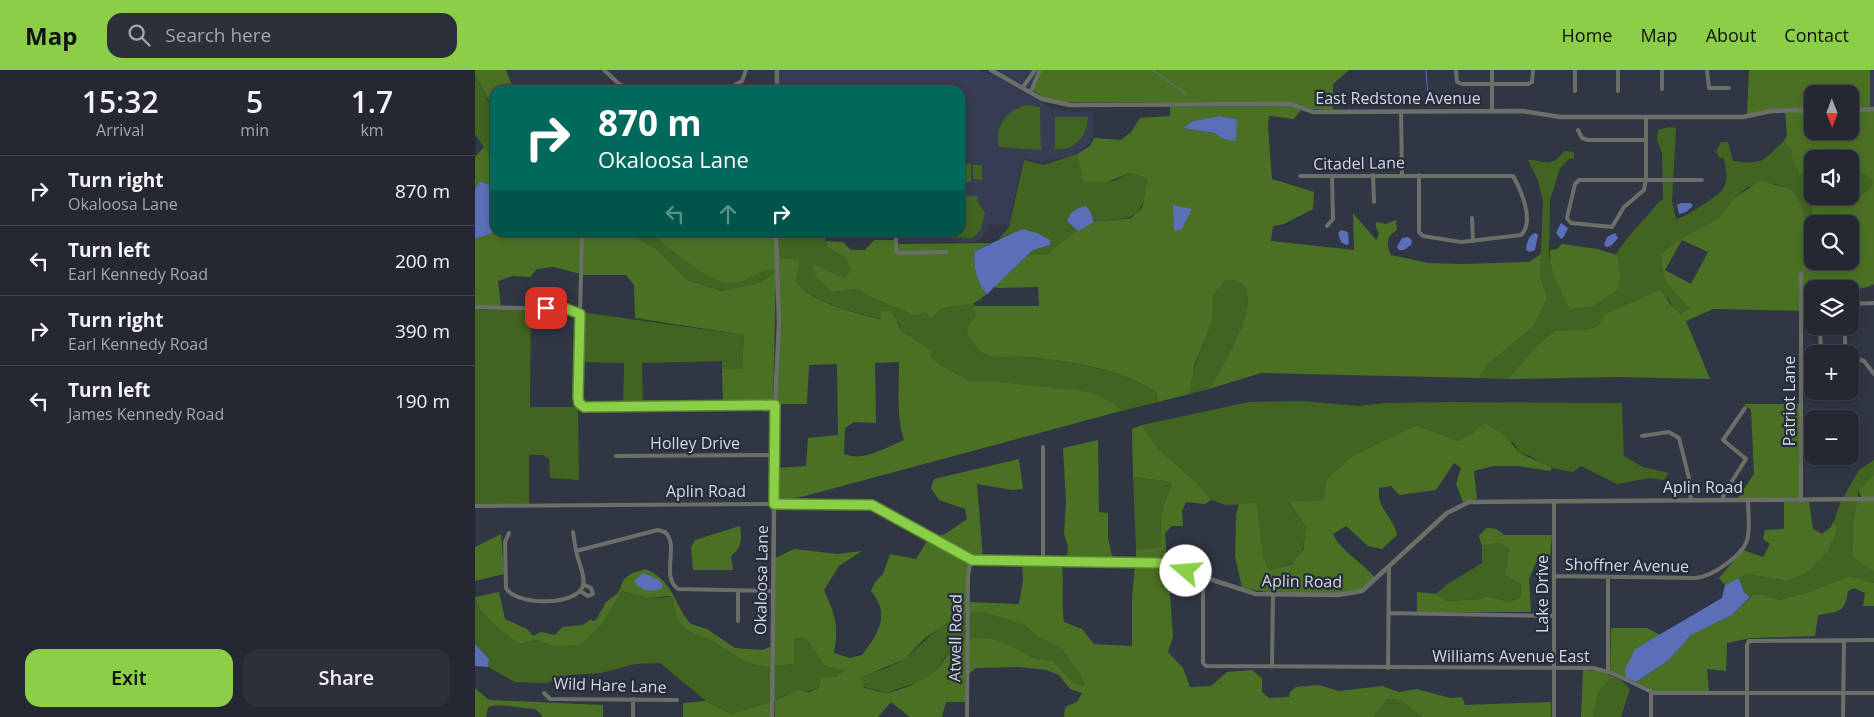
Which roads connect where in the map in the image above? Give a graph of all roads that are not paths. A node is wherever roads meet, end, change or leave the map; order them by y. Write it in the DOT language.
graph roads {
  1 [pos="604,70"];
  2 [pos="746,70"];
  3 [pos="777,70"];
  4 [pos="991,70"];
  5 [pos="1035,70"];
  6 [pos="1040,70"];
  7 [pos="1456,70"];
  8 [pos="1492,70"];
  9 [pos="1533,70"];
  10 [pos="1575,70"];
  11 [pos="1618,70"];
  12 [pos="1662,70"];
  13 [pos="1707,70"];
  14 [pos="1492,84"];
  15 [pos="624,85"];
  16 [pos="735,85"];
  17 [pos="777,85"];
  18 [pos="1023,87"];
  19 [pos="1729,88"];
  20 [pos="1618,90"];
  21 [pos="1662,90"];
  22 [pos="1031,91"];
  23 [pos="1575,91"];
  24 [pos="1874,109"];
  25 [pos="1804,110"];
  26 [pos="1859,110"];
  27 [pos="1401,111"];
  28 [pos="1492,111"];
  29 [pos="1646,117"];
  30 [pos="1578,130"];
  31 [pos="1646,140"];
  32 [pos="1419,174"];
  33 [pos="1373,175"];
  34 [pos="1402,175"];
  35 [pos="1300,176"];
  36 [pos="1332,176"];
  37 [pos="1646,179"];
  38 [pos="1703,180"];
  39 [pos="1374,202"];
  40 [pos="1472,218"];
  41 [pos="1327,226"];
  42 [pos="582,237"];
  43 [pos="776,237"];
  44 [pos="896,237"];
  45 [pos="1473,241"];
  46 [pos="946,252"];
  47 [pos="1801,274"];
  48 [pos="1859,303"];
  49 [pos="1874,303"];
  50 [pos="475,308"];
  51 [pos="580,314"];
  52 [pos="1859,359"];
  53 [pos="1874,374"];
  54 [pos="775,405"];
  55 [pos="1745,408"];
  56 [pos="1642,436"];
  57 [pos="1043,446"];
  58 [pos="616,456"];
  59 [pos="774,456"];
  60 [pos="1554,500"];
  61 [pos="1691,500"];
  62 [pos="1723,500"];
  63 [pos="1748,500"];
  64 [pos="1801,500"];
  65 [pos="1874,500"];
  66 [pos="774,504"];
  67 [pos="475,506"];
  68 [pos="573,532"];
  69 [pos="509,533"];
  70 [pos="576,551"];
  71 [pos="971,559"];
  72 [pos="1043,561"];
  73 [pos="1389,568"];
  74 [pos="1554,576"];
  75 [pos="1203,577"];
  76 [pos="1608,577"];
  77 [pos="583,584"];
  78 [pos="580,591"];
  79 [pos="738,591"];
  80 [pos="773,591"];
  81 [pos="1273,595"];
  82 [pos="1389,613"];
  83 [pos="1554,616"];
  84 [pos="738,621"];
  85 [pos="1844,640"];
  86 [pos="1874,640"];
  87 [pos="1273,666"];
  88 [pos="1388,668"];
  89 [pos="1554,669"];
  90 [pos="1609,671"];
  91 [pos="544,693"];
  92 [pos="1651,693"];
  93 [pos="1747,693"];
  94 [pos="1874,693"];
  95 [pos="1843,694"];
  96 [pos="633,699"];
  97 [pos="677,700"];
  98 [pos="633,717"];
  99 [pos="772,717"];
  100 [pos="967,717"];
  101 [pos="1554,717"];
  102 [pos="1651,717"];
  103 [pos="1747,717"];
  104 [pos="1843,717"];
  1 -- 15 [label="street"];
  2 -- 16 [label="street"];
  3 -- 17 [label="street"];
  4 -- 18 [label="street, East Redstone Avenue"];
  5 -- 18 [label="street"];
  6 -- 22 [label="street"];
  7 -- 14 [label="street"];
  8 -- 14 [label="street"];
  9 -- 14 [label="street"];
  10 -- 23 [label="street"];
  11 -- 20 [label="street"];
  12 -- 21 [label="street"];
  13 -- 19 [label="street"];
  14 -- 28 [label="street"];
  18 -- 22 [label="street, East Redstone Avenue"];
  22 -- 27 [label="street, East Redstone Avenue"];
  24 -- 26 [label="street"];
  25 -- 29 [label="street, East Redstone Avenue"];
  27 -- 28 [label="street, East Redstone Avenue"];
  27 -- 34 [label="street"];
  28 -- 29 [label="street, East Redstone Avenue"];
  29 -- 31 [label="street"];
  30 -- 31 [label="street"];
  31 -- 37 [label="street"];
  32 -- 34 [label="street, Citadel Lane"];
  32 -- 45 [label="street, Citadel Lane"];
  32 -- 45 [label="street, Citadel Lane"];
  33 -- 34 [label="street, Citadel Lane"];
  33 -- 36 [label="street, Citadel Lane"];
  33 -- 39 [label="street"];
  35 -- 36 [label="street, Citadel Lane"];
  36 -- 41 [label="street"];
  37 -- 37 [label="street"];
  37 -- 38 [label="street"];
  40 -- 45 [label="street"];
  42 -- 51 [label="street"];
  43 -- 54 [label="street, Okaloosa Lane"];
  44 -- 46 [label="street"];
  47 -- 64 [label="street, Patriot Lane"];
  48 -- 49 [label="street"];
  50 -- 51 [label="street"];
  51 -- 54 [label="street"];
  52 -- 53 [label="street"];
  54 -- 59 [label="street, Okaloosa Lane"];
  55 -- 62 [label="street"];
  56 -- 61 [label="street"];
  57 -- 72 [label="street"];
  58 -- 59 [label="street, Holley Drive"];
  59 -- 66 [label="street, Okaloosa Lane"];
  60 -- 61 [label="street, Aplin Road"];
  60 -- 73 [label="street, Aplin Road"];
  60 -- 74 [label="street, Lake Drive"];
  61 -- 62 [label="street, Aplin Road"];
  62 -- 63 [label="street, Aplin Road"];
  63 -- 64 [label="street, Aplin Road"];
  63 -- 76 [label="street, Shoffner Avenue"];
  64 -- 65 [label="street, Aplin Road"];
  66 -- 67 [label="street, Aplin Road"];
  66 -- 71 [label="street, Aplin Road"];
  66 -- 80 [label="street, Okaloosa Lane"];
  68 -- 70 [label="street"];
  69 -- 78 [label="street"];
  70 -- 77 [label="street"];
  70 -- 79 [label="street"];
  71 -- 72 [label="street, Aplin Road"];
  71 -- 100 [label="street, Atwell Road"];
  72 -- 75 [label="street, Aplin Road"];
  73 -- 81 [label="street, Aplin Road"];
  73 -- 82 [label="street"];
  74 -- 76 [label="street, Shoffner Avenue"];
  74 -- 83 [label="street, Lake Drive"];
  75 -- 81 [label="street, Aplin Road"];
  75 -- 87 [label="street, Williams Avenue East"];
  76 -- 90 [label="street"];
  77 -- 78 [label="street"];
  77 -- 78 [label="street"];
  79 -- 80 [label="street"];
  79 -- 84 [label="street"];
  80 -- 99 [label="street, Okaloosa Lane"];
  81 -- 87 [label="street"];
  82 -- 83 [label="street"];
  82 -- 88 [label="street"];
  83 -- 89 [label="street, Lake Drive"];
  85 -- 86 [label="street"];
  85 -- 93 [label="street"];
  85 -- 95 [label="street"];
  87 -- 88 [label="street, Williams Avenue East"];
  88 -- 89 [label="street, Williams Avenue East"];
  89 -- 90 [label="street, Williams Avenue East"];
  89 -- 101 [label="street, Lake Drive"];
  90 -- 92 [label="street, Williams Avenue East"];
  91 -- 96 [label="street, Wild Hare Lane"];
  92 -- 93 [label="street, Williams Avenue East"];
  92 -- 102 [label="street"];
  93 -- 95 [label="street, Williams Avenue East"];
  93 -- 103 [label="street"];
  94 -- 95 [label="street, Williams Avenue East"];
  95 -- 104 [label="street"];
  96 -- 97 [label="street, Wild Hare Lane"];
  96 -- 98 [label="street"];
}
